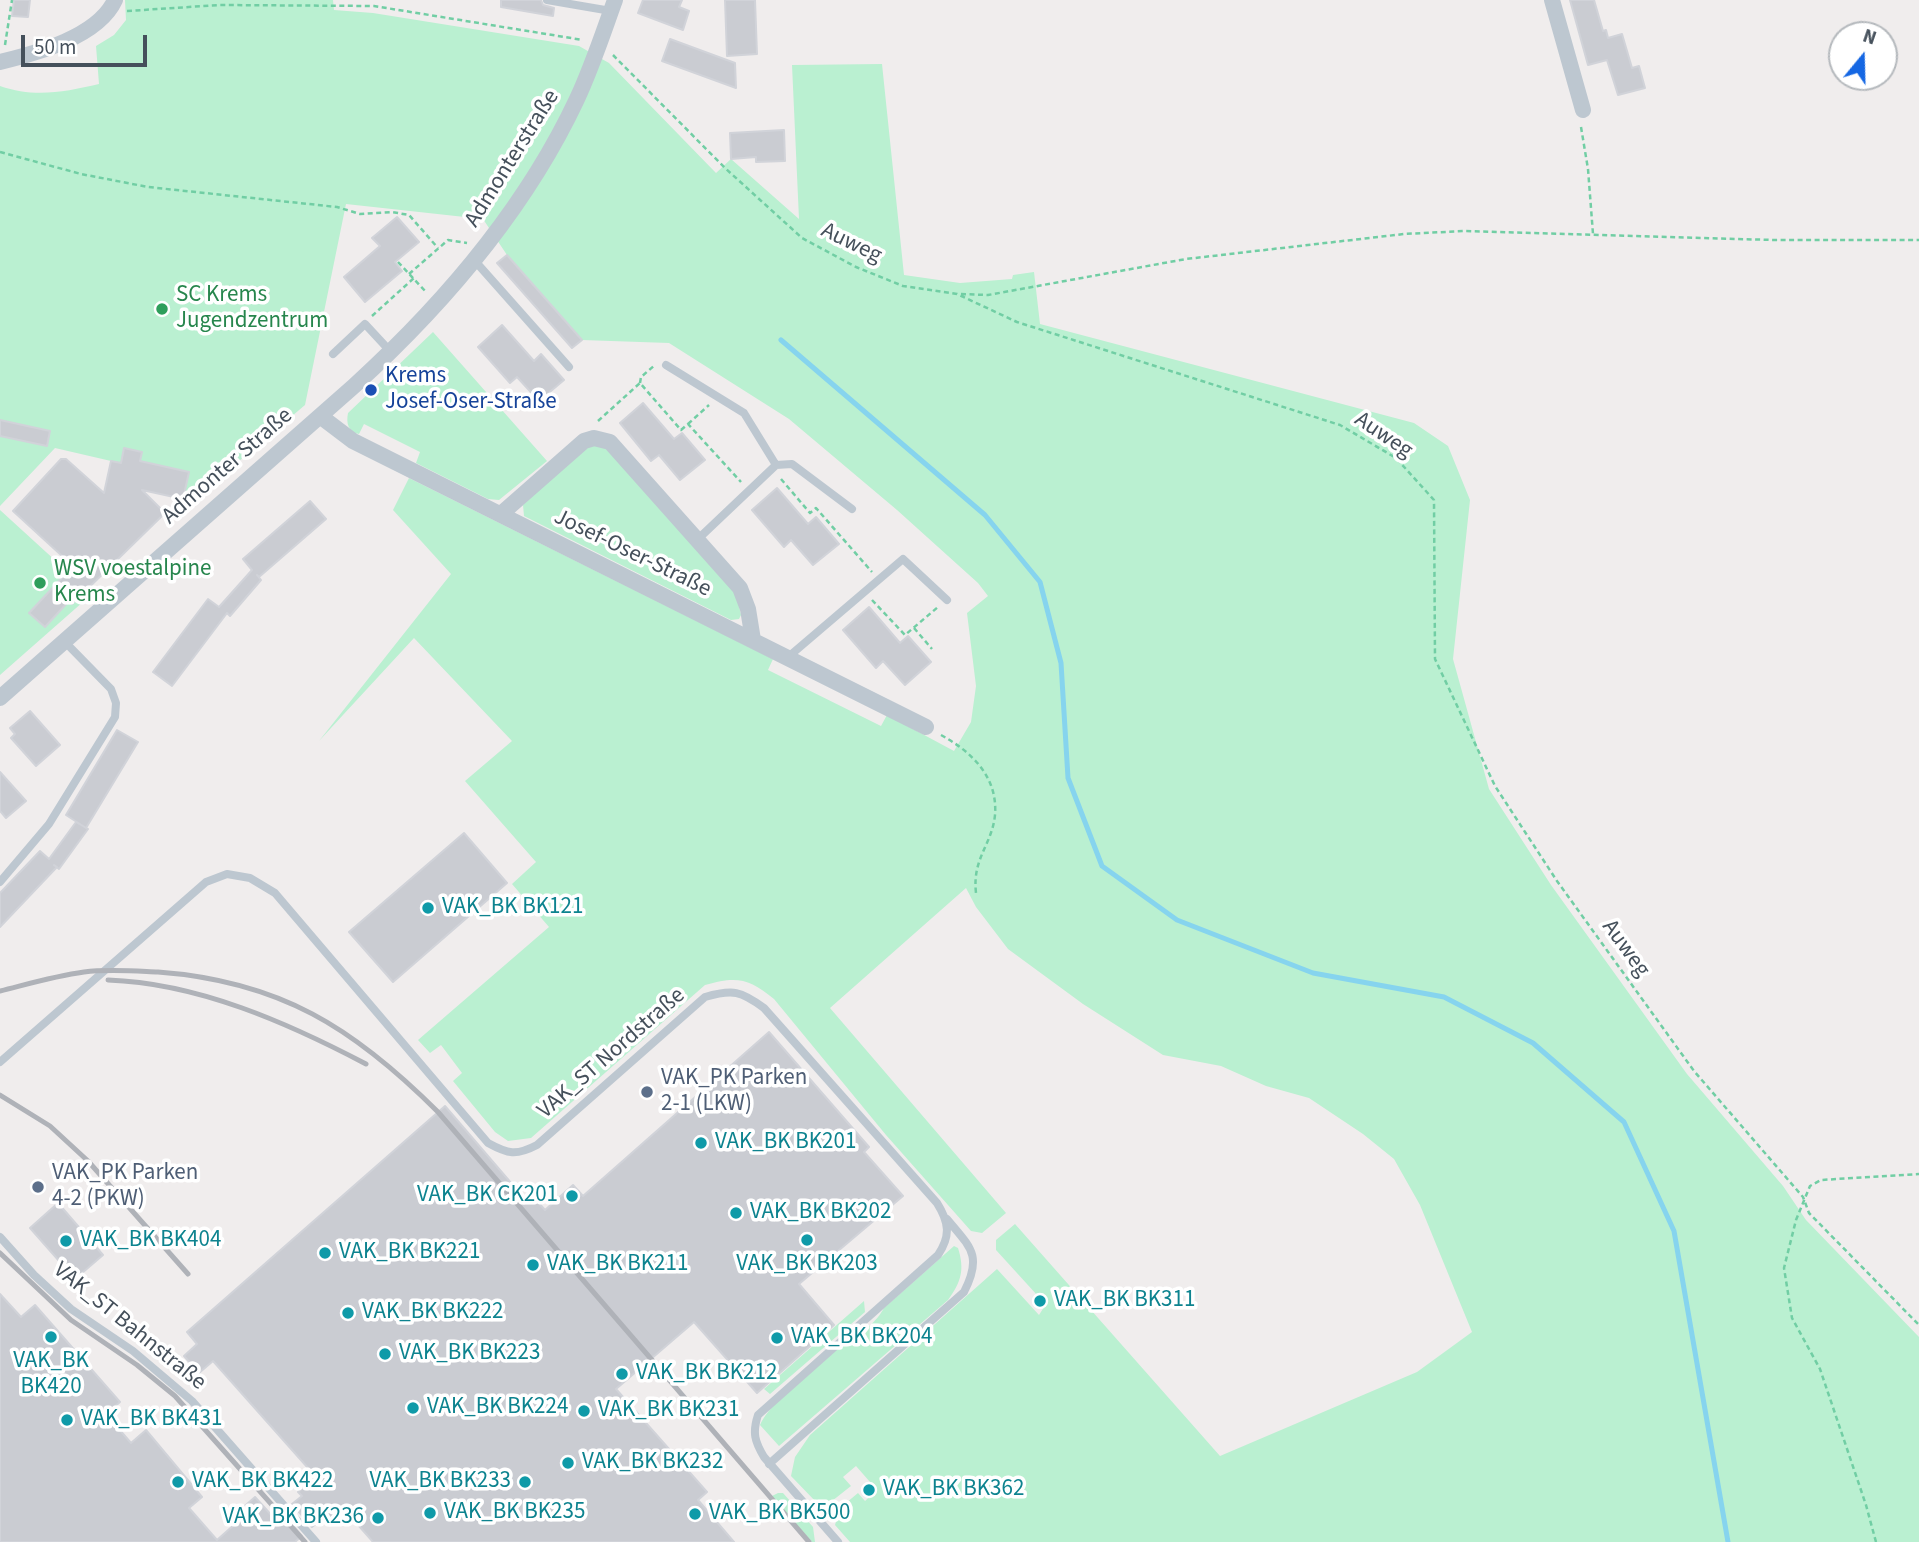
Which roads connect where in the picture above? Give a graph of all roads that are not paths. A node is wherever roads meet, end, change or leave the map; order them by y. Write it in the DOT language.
graph roads {
  1 [pos="547,0"];
  2 [pos="1552,0"];
  3 [pos="569,2"];
  4 [pos="112,6"];
  5 [pos="613,6"];
  6 [pos="2,54"];
  7 [pos="1583,110"];
  8 [pos="475,261"];
  9 [pos="391,353"];
  10 [pos="333,354"];
  11 [pos="666,365"];
  12 [pos="569,367"];
  13 [pos="320,416"];
  14 [pos="774,467"];
  15 [pos="852,509"];
  16 [pos="501,514"];
  17 [pos="698,539"];
  18 [pos="947,600"];
  19 [pos="753,640"];
  20 [pos="65,642"];
  21 [pos="787,658"];
  22 [pos="0,698"];
  23 [pos="926,727"];
  24 [pos="0,882"];
  25 [pos="0,1062"];
  26 [pos="945,1217"];
  27 [pos="0,1237"];
  28 [pos="769,1464"];
  29 [pos="316,1542"];
  30 [pos="838,1542"];
  1 -- 3 [label="lane"];
  2 -- 7 [label="street"];
  3 -- 5 [label="lane"];
  4 -- 6 [label="street"];
  5 -- 8 [label="street, Admonterstraße"];
  8 -- 9 [label="street, Admonter Straße"];
  8 -- 12 [label="lane"];
  9 -- 10 [label="lane"];
  9 -- 13 [label="street, Admonter Straße"];
  11 -- 14 [label="lane"];
  13 -- 16 [label="street, Josef-Oser-Straße"];
  13 -- 20 [label="street, Admonter Straße"];
  14 -- 15 [label="lane"];
  14 -- 17 [label="lane"];
  16 -- 17 [label="street"];
  16 -- 19 [label="street, Josef-Oser-Straße"];
  17 -- 19 [label="street"];
  18 -- 21 [label="lane"];
  19 -- 21 [label="street, Josef-Oser-Straße"];
  20 -- 22 [label="street, Admonter Straße"];
  20 -- 24 [label="lane"];
  21 -- 23 [label="street, Josef-Oser-Straße"];
  25 -- 26 [label="lane, VAK_ST Nordstraße"];
  26 -- 28 [label="lane"];
  26 -- 28 [label="lane, VAK_ST Nordstraße"];
  27 -- 29 [label="lane, VAK_ST Bahnstraße"];
  28 -- 30 [label="lane"];
}
